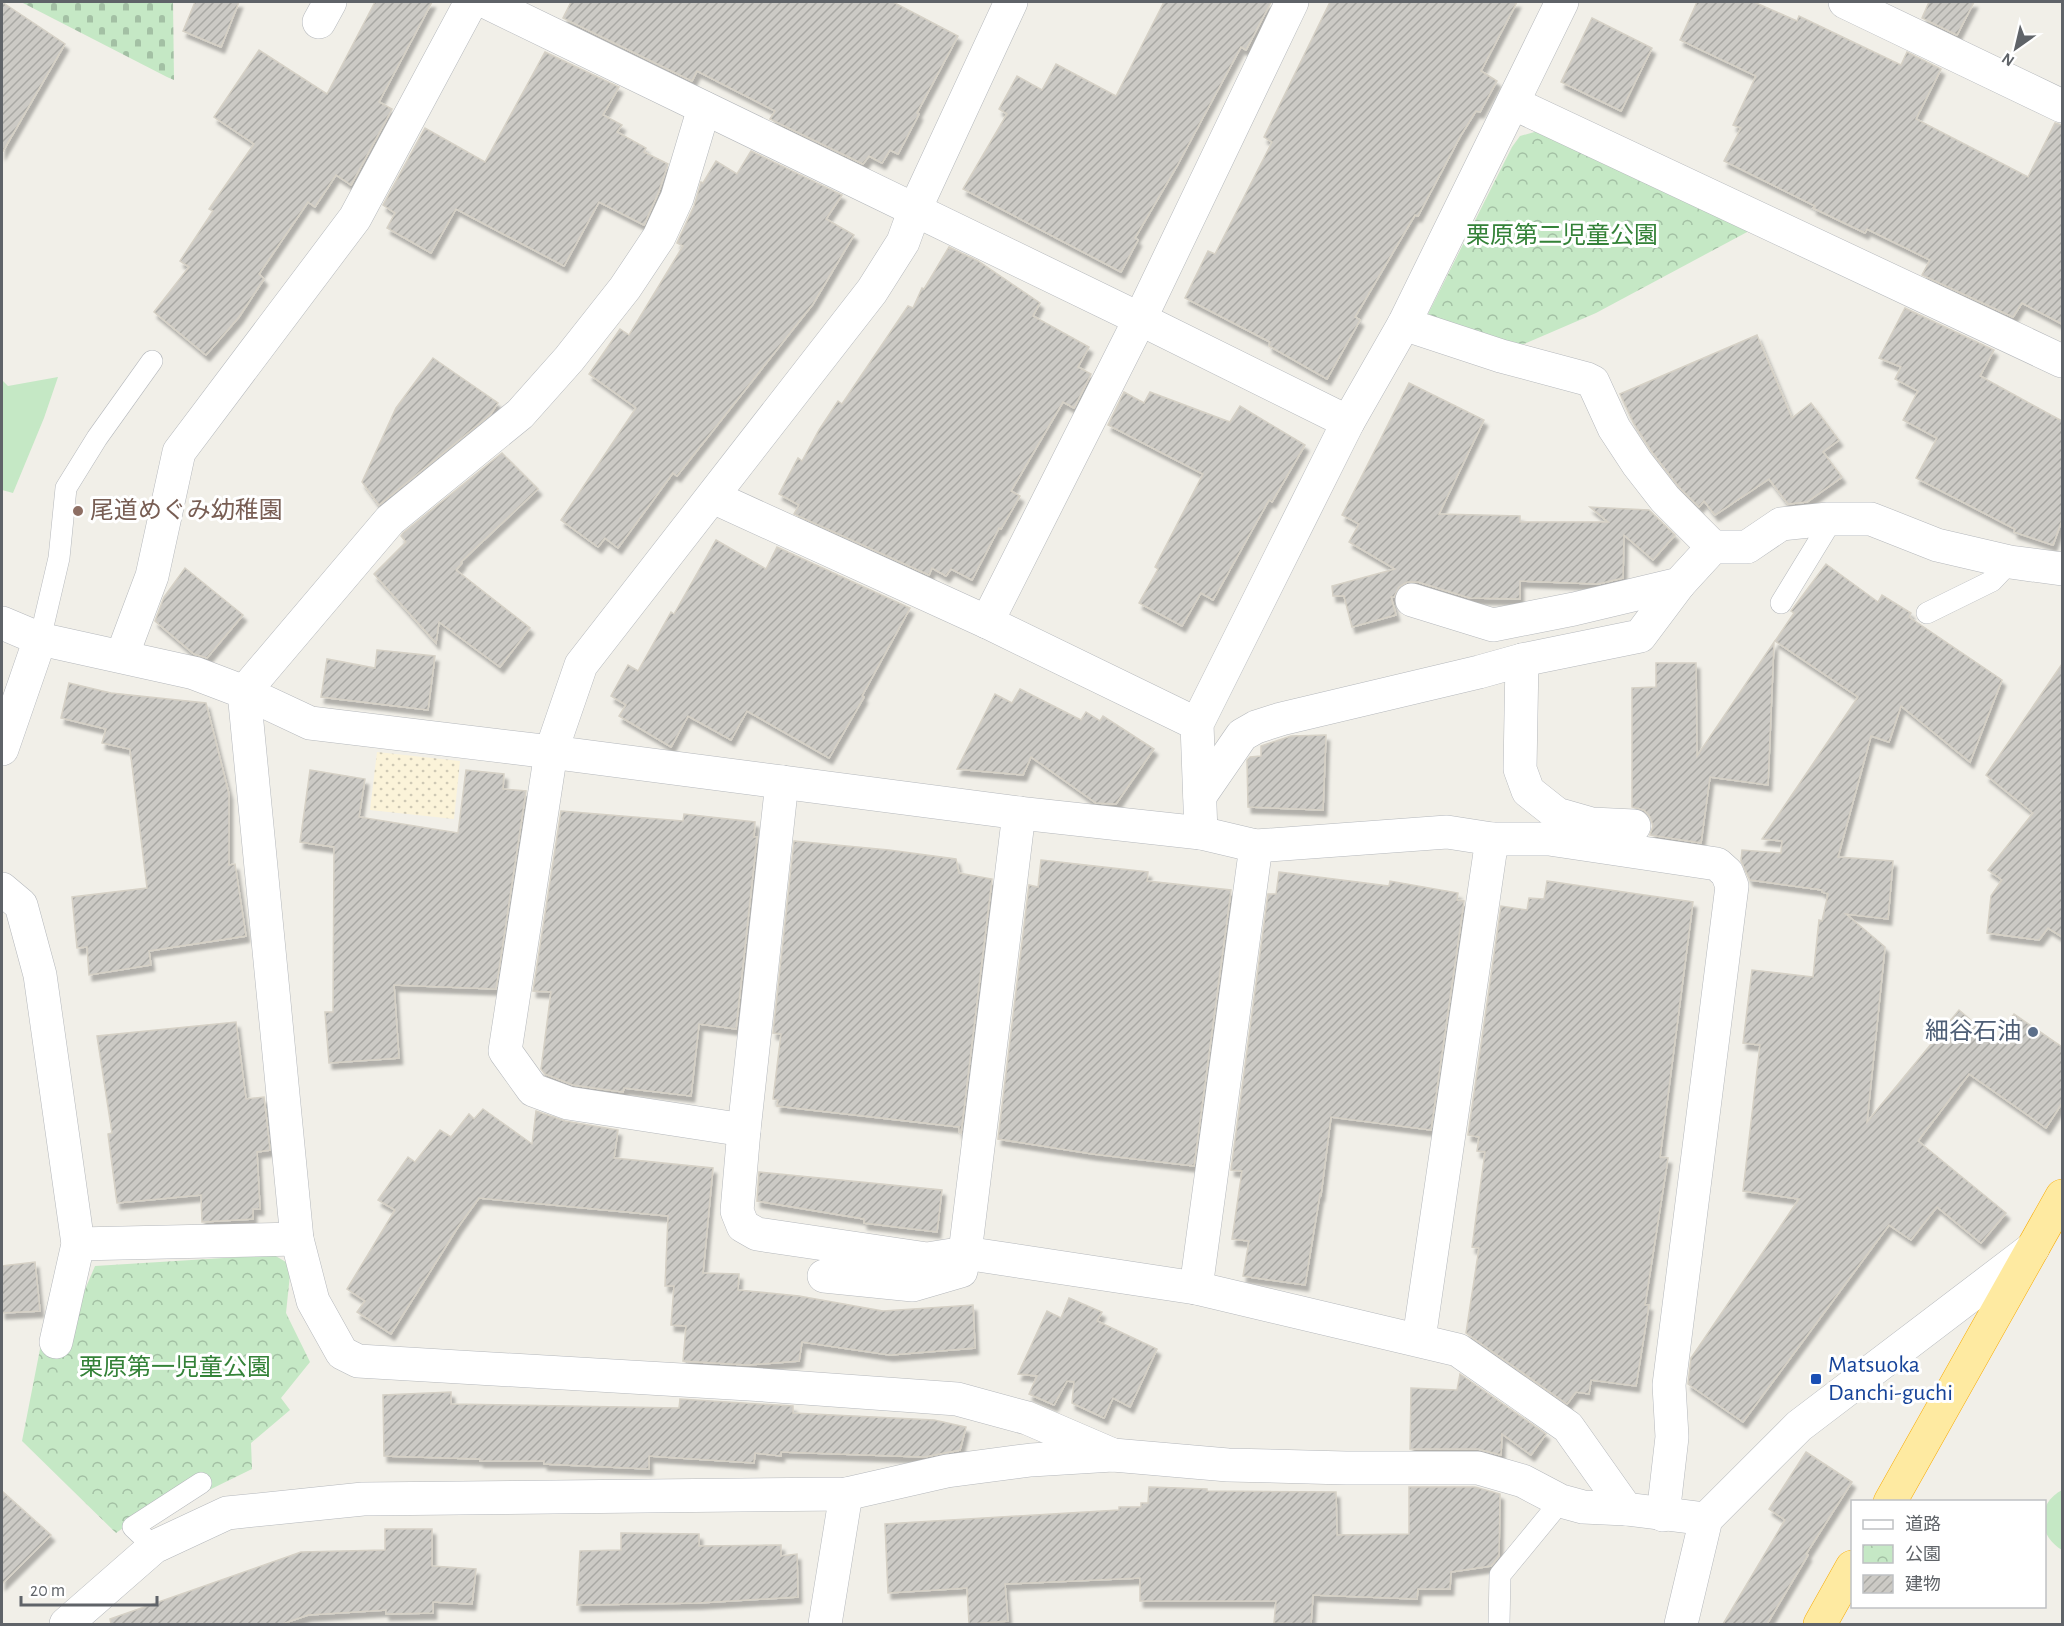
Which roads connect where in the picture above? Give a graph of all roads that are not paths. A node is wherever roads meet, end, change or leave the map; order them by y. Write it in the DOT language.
graph roads {
  1 [pos="471,2"];
  2 [pos="486,2"];
  3 [pos="1011,2"];
  4 [pos="1292,2"];
  5 [pos="1562,2"];
  6 [pos="1845,2"];
  7 [pos="1513,103"];
  8 [pos="2062,106"];
  9 [pos="704,108"];
  10 [pos="915,209"];
  11 [pos="1140,319"];
  12 [pos="1404,324"];
  13 [pos="152,361"];
  14 [pos="2062,361"];
  15 [pos="1348,422"];
  16 [pos="713,497"];
  17 [pos="1828,519"];
  18 [pos="1713,547"];
  19 [pos="2010,562"];
  20 [pos="2062,569"];
  21 [pos="1679,584"];
  22 [pos="1412,600"];
  23 [pos="1781,603"];
  24 [pos="1927,613"];
  25 [pos="987,622"];
  26 [pos="2,623"];
  27 [pos="40,639"];
  28 [pos="122,656"];
  29 [pos="1522,660"];
  30 [pos="244,692"];
  31 [pos="1197,724"];
  32 [pos="2,749"];
  33 [pos="551,752"];
  34 [pos="782,782"];
  35 [pos="1200,796"];
  36 [pos="1018,813"];
  37 [pos="1634,825"];
  38 [pos="1201,833"];
  39 [pos="1492,839"];
  40 [pos="1256,846"];
  41 [pos="2,890"];
  42 [pos="744,1130"];
  43 [pos="2062,1196"];
  44 [pos="297,1239"];
  45 [pos="78,1244"];
  46 [pos="2033,1248"];
  47 [pos="965,1253"];
  48 [pos="824,1276"];
  49 [pos="1196,1288"];
  50 [pos="1419,1339"];
  51 [pos="56,1342"];
  52 [pos="1113,1455"];
  53 [pos="201,1483"];
  54 [pos="846,1494"];
  55 [pos="1891,1500"];
  56 [pos="1561,1501"];
  57 [pos="1626,1509"];
  58 [pos="1663,1515"];
  59 [pos="1707,1520"];
  60 [pos="154,1547"];
  61 [pos="1851,1569"];
  62 [pos="66,1624"];
  63 [pos="825,1624"];
  64 [pos="1499,1624"];
  65 [pos="1681,1624"];
  66 [pos="1820,1624"];
  1 -- 28 [label="street"];
  2 -- 9 [label="street"];
  3 -- 10 [label="street"];
  4 -- 11 [label="street"];
  5 -- 7 [label="street"];
  6 -- 8 [label="street"];
  7 -- 12 [label="street"];
  7 -- 14 [label="street"];
  9 -- 10 [label="street"];
  9 -- 30 [label="street"];
  10 -- 11 [label="street"];
  10 -- 16 [label="street"];
  11 -- 15 [label="street"];
  11 -- 25 [label="street"];
  12 -- 15 [label="street"];
  12 -- 18 [label="street"];
  13 -- 27 [label="lane"];
  15 -- 31 [label="street"];
  16 -- 25 [label="street"];
  16 -- 33 [label="street"];
  17 -- 18 [label="street"];
  17 -- 19 [label="street"];
  17 -- 23 [label="lane"];
  18 -- 21 [label="street"];
  19 -- 20 [label="street"];
  19 -- 24 [label="lane"];
  21 -- 22 [label="street"];
  21 -- 29 [label="street"];
  25 -- 31 [label="street"];
  26 -- 27 [label="street"];
  27 -- 28 [label="street"];
  27 -- 32 [label="street"];
  28 -- 30 [label="street"];
  29 -- 35 [label="street"];
  29 -- 37 [label="street"];
  30 -- 33 [label="street"];
  30 -- 44 [label="street"];
  31 -- 35 [label="street"];
  33 -- 34 [label="street"];
  33 -- 42 [label="street"];
  34 -- 36 [label="street"];
  34 -- 42 [label="street"];
  35 -- 38 [label="street"];
  36 -- 38 [label="street"];
  36 -- 47 [label="street"];
  38 -- 40 [label="street"];
  39 -- 40 [label="street"];
  39 -- 50 [label="street"];
  39 -- 58 [label="street"];
  40 -- 49 [label="street"];
  41 -- 45 [label="street"];
  42 -- 47 [label="street"];
  43 -- 46 [label="highway"];
  44 -- 45 [label="street"];
  44 -- 52 [label="street"];
  45 -- 51 [label="street"];
  46 -- 55 [label="highway"];
  46 -- 59 [label="street"];
  47 -- 48 [label="street"];
  47 -- 49 [label="street"];
  49 -- 50 [label="street"];
  50 -- 57 [label="street"];
  52 -- 54 [label="street"];
  52 -- 56 [label="street"];
  53 -- 60 [label="lane"];
  54 -- 60 [label="street"];
  54 -- 63 [label="street"];
  56 -- 57 [label="street"];
  56 -- 64 [label="lane"];
  57 -- 58 [label="street"];
  58 -- 59 [label="street"];
  59 -- 65 [label="street"];
  60 -- 62 [label="street"];
  61 -- 66 [label="highway"];
}
